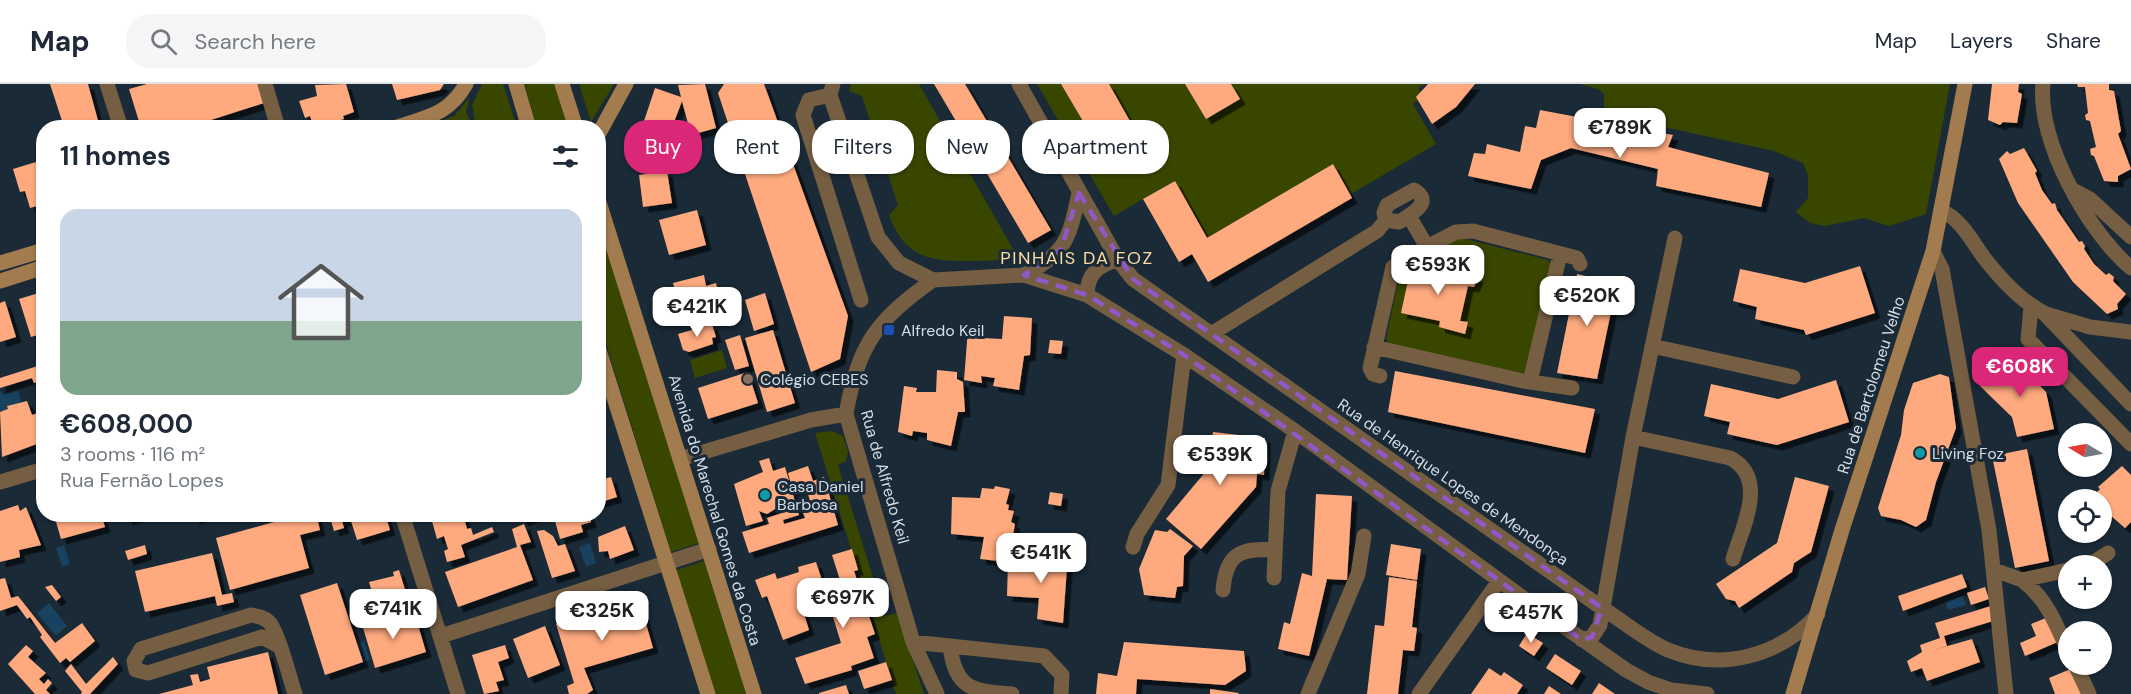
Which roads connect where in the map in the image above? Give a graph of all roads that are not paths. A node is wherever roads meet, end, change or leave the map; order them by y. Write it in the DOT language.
graph roads {
  1 [pos="265,84"];
  2 [pos="466,84"];
  3 [pos="516,84"];
  4 [pos="562,84"];
  5 [pos="626,84"];
  6 [pos="1019,84"];
  7 [pos="1965,84"];
  8 [pos="2043,84"];
  9 [pos="111,85"];
  10 [pos="832,89"];
  11 [pos="119,120"];
  12 [pos="276,120"];
  13 [pos="416,120"];
  14 [pos="527,120"];
  15 [pos="573,120"];
  16 [pos="606,120"];
  17 [pos="2075,191"];
  18 [pos="1079,193"];
  19 [pos="1942,211"];
  20 [pos="1408,216"];
  21 [pos="1386,220"];
  22 [pos="606,225"];
  23 [pos="2131,237"];
  24 [pos="1675,238"];
  25 [pos="1427,247"];
  26 [pos="36,252"];
  27 [pos="1933,252"];
  28 [pos="1560,254"];
  29 [pos="1118,260"];
  30 [pos="0,263"];
  31 [pos="1580,264"];
  32 [pos="2131,268"];
  33 [pos="36,270"];
  34 [pos="1024,276"];
  35 [pos="933,280"];
  36 [pos="0,281"];
  37 [pos="1087,295"];
  38 [pos="861,300"];
  39 [pos="2037,310"];
  40 [pos="2131,332"];
  41 [pos="1211,334"];
  42 [pos="1652,346"];
  43 [pos="1374,347"];
  44 [pos="1184,355"];
  45 [pos="606,372"];
  46 [pos="1380,376"];
  47 [pos="1793,377"];
  48 [pos="1530,382"];
  49 [pos="1572,388"];
  50 [pos="2131,404"];
  51 [pos="846,414"];
  52 [pos="1295,431"];
  53 [pos="1633,437"];
  54 [pos="2131,444"];
  55 [pos="680,459"];
  56 [pos="36,471"];
  57 [pos="0,482"];
  58 [pos="405,522"];
  59 [pos="1364,536"];
  60 [pos="1133,547"];
  61 [pos="709,549"];
  62 [pos="1275,550"];
  63 [pos="2108,553"];
  64 [pos="2105,555"];
  65 [pos="1732,560"];
  66 [pos="666,562"];
  67 [pos="1994,570"];
  68 [pos="2058,572"];
  69 [pos="1274,578"];
  70 [pos="2022,580"];
  71 [pos="1499,581"];
  72 [pos="1223,590"];
  73 [pos="1602,608"];
  74 [pos="1818,614"];
  75 [pos="2058,629"];
  76 [pos="441,636"];
  77 [pos="1582,640"];
  78 [pos="913,642"];
  79 [pos="279,646"];
  80 [pos="950,647"];
  81 [pos="2080,675"];
  82 [pos="295,694"];
  83 [pos="458,694"];
  84 [pos="708,694"];
  85 [pos="754,694"];
  86 [pos="937,694"];
  87 [pos="1012,694"];
  88 [pos="1061,694"];
  89 [pos="1308,694"];
  90 [pos="1419,694"];
  91 [pos="1707,694"];
  92 [pos="1793,694"];
  93 [pos="2006,694"];
  94 [pos="2089,694"];
  1 -- 12 [label="street"];
  2 -- 13 [label="main road"];
  3 -- 14 [label="main road"];
  4 -- 15 [label="main road"];
  5 -- 16 [label="main road"];
  6 -- 18 [label="street, Rua de Henrique Lopes de Mendonça"];
  7 -- 19 [label="main road, Rua de Bartolomeu Velho"];
  8 -- 17 [label="street"];
  9 -- 11 [label="street"];
  10 -- 35 [label="street"];
  10 -- 38 [label="street"];
  17 -- 23 [label="street"];
  17 -- 32 [label="street"];
  18 -- 29 [label="street, Rua de Henrique Lopes de Mendonça"];
  18 -- 34 [label="street"];
  19 -- 27 [label="main road, Rua de Bartolomeu Velho"];
  19 -- 39 [label="street"];
  20 -- 21 [label="street"];
  20 -- 21 [label="street"];
  20 -- 25 [label="street"];
  21 -- 41 [label="street"];
  22 -- 55 [label="main road, Avenida do Marechal Gomes da Costa"];
  24 -- 42 [label="street"];
  25 -- 28 [label="street"];
  25 -- 43 [label="street"];
  26 -- 30 [label="main road"];
  27 -- 67 [label="street"];
  27 -- 74 [label="main road, Rua de Bartolomeu Velho"];
  28 -- 31 [label="street"];
  28 -- 48 [label="street"];
  29 -- 37 [label="street"];
  29 -- 41 [label="street, Rua de Henrique Lopes de Mendonça"];
  33 -- 36 [label="main road"];
  34 -- 35 [label="street"];
  34 -- 37 [label="street"];
  35 -- 51 [label="street, Rua de Alfredo Keil"];
  37 -- 44 [label="street"];
  39 -- 40 [label="street"];
  39 -- 50 [label="street"];
  39 -- 54 [label="street"];
  41 -- 73 [label="street, Rua de Henrique Lopes de Mendonça"];
  42 -- 47 [label="street"];
  42 -- 53 [label="street"];
  43 -- 46 [label="street"];
  43 -- 48 [label="street"];
  44 -- 52 [label="street"];
  44 -- 60 [label="street"];
  45 -- 66 [label="main road"];
  48 -- 49 [label="street"];
  51 -- 55 [label="street"];
  51 -- 78 [label="street, Rua de Alfredo Keil"];
  52 -- 62 [label="street"];
  52 -- 71 [label="street"];
  53 -- 65 [label="street"];
  53 -- 73 [label="street"];
  55 -- 61 [label="main road, Avenida do Marechal Gomes da Costa"];
  56 -- 57 [label="street"];
  58 -- 76 [label="street"];
  59 -- 89 [label="street"];
  61 -- 66 [label="street"];
  61 -- 85 [label="main road, Avenida do Marechal Gomes da Costa"];
  62 -- 69 [label="street"];
  62 -- 72 [label="street"];
  63 -- 64 [label="street"];
  66 -- 76 [label="street"];
  66 -- 84 [label="main road"];
  67 -- 70 [label="street"];
  67 -- 93 [label="street"];
  68 -- 70 [label="street"];
  70 -- 75 [label="street"];
  71 -- 77 [label="street"];
  71 -- 90 [label="street"];
  73 -- 74 [label="street, Rua de Henrique Lopes de Mendonça"];
  73 -- 77 [label="street"];
  74 -- 92 [label="main road, Rua de Bartolomeu Velho"];
  76 -- 83 [label="street"];
  77 -- 91 [label="street"];
  78 -- 80 [label="street"];
  78 -- 86 [label="street, Rua de Alfredo Keil"];
  79 -- 79 [label="street"];
  79 -- 82 [label="street"];
  80 -- 87 [label="street"];
  80 -- 88 [label="street"];
  81 -- 94 [label="street"];
}
